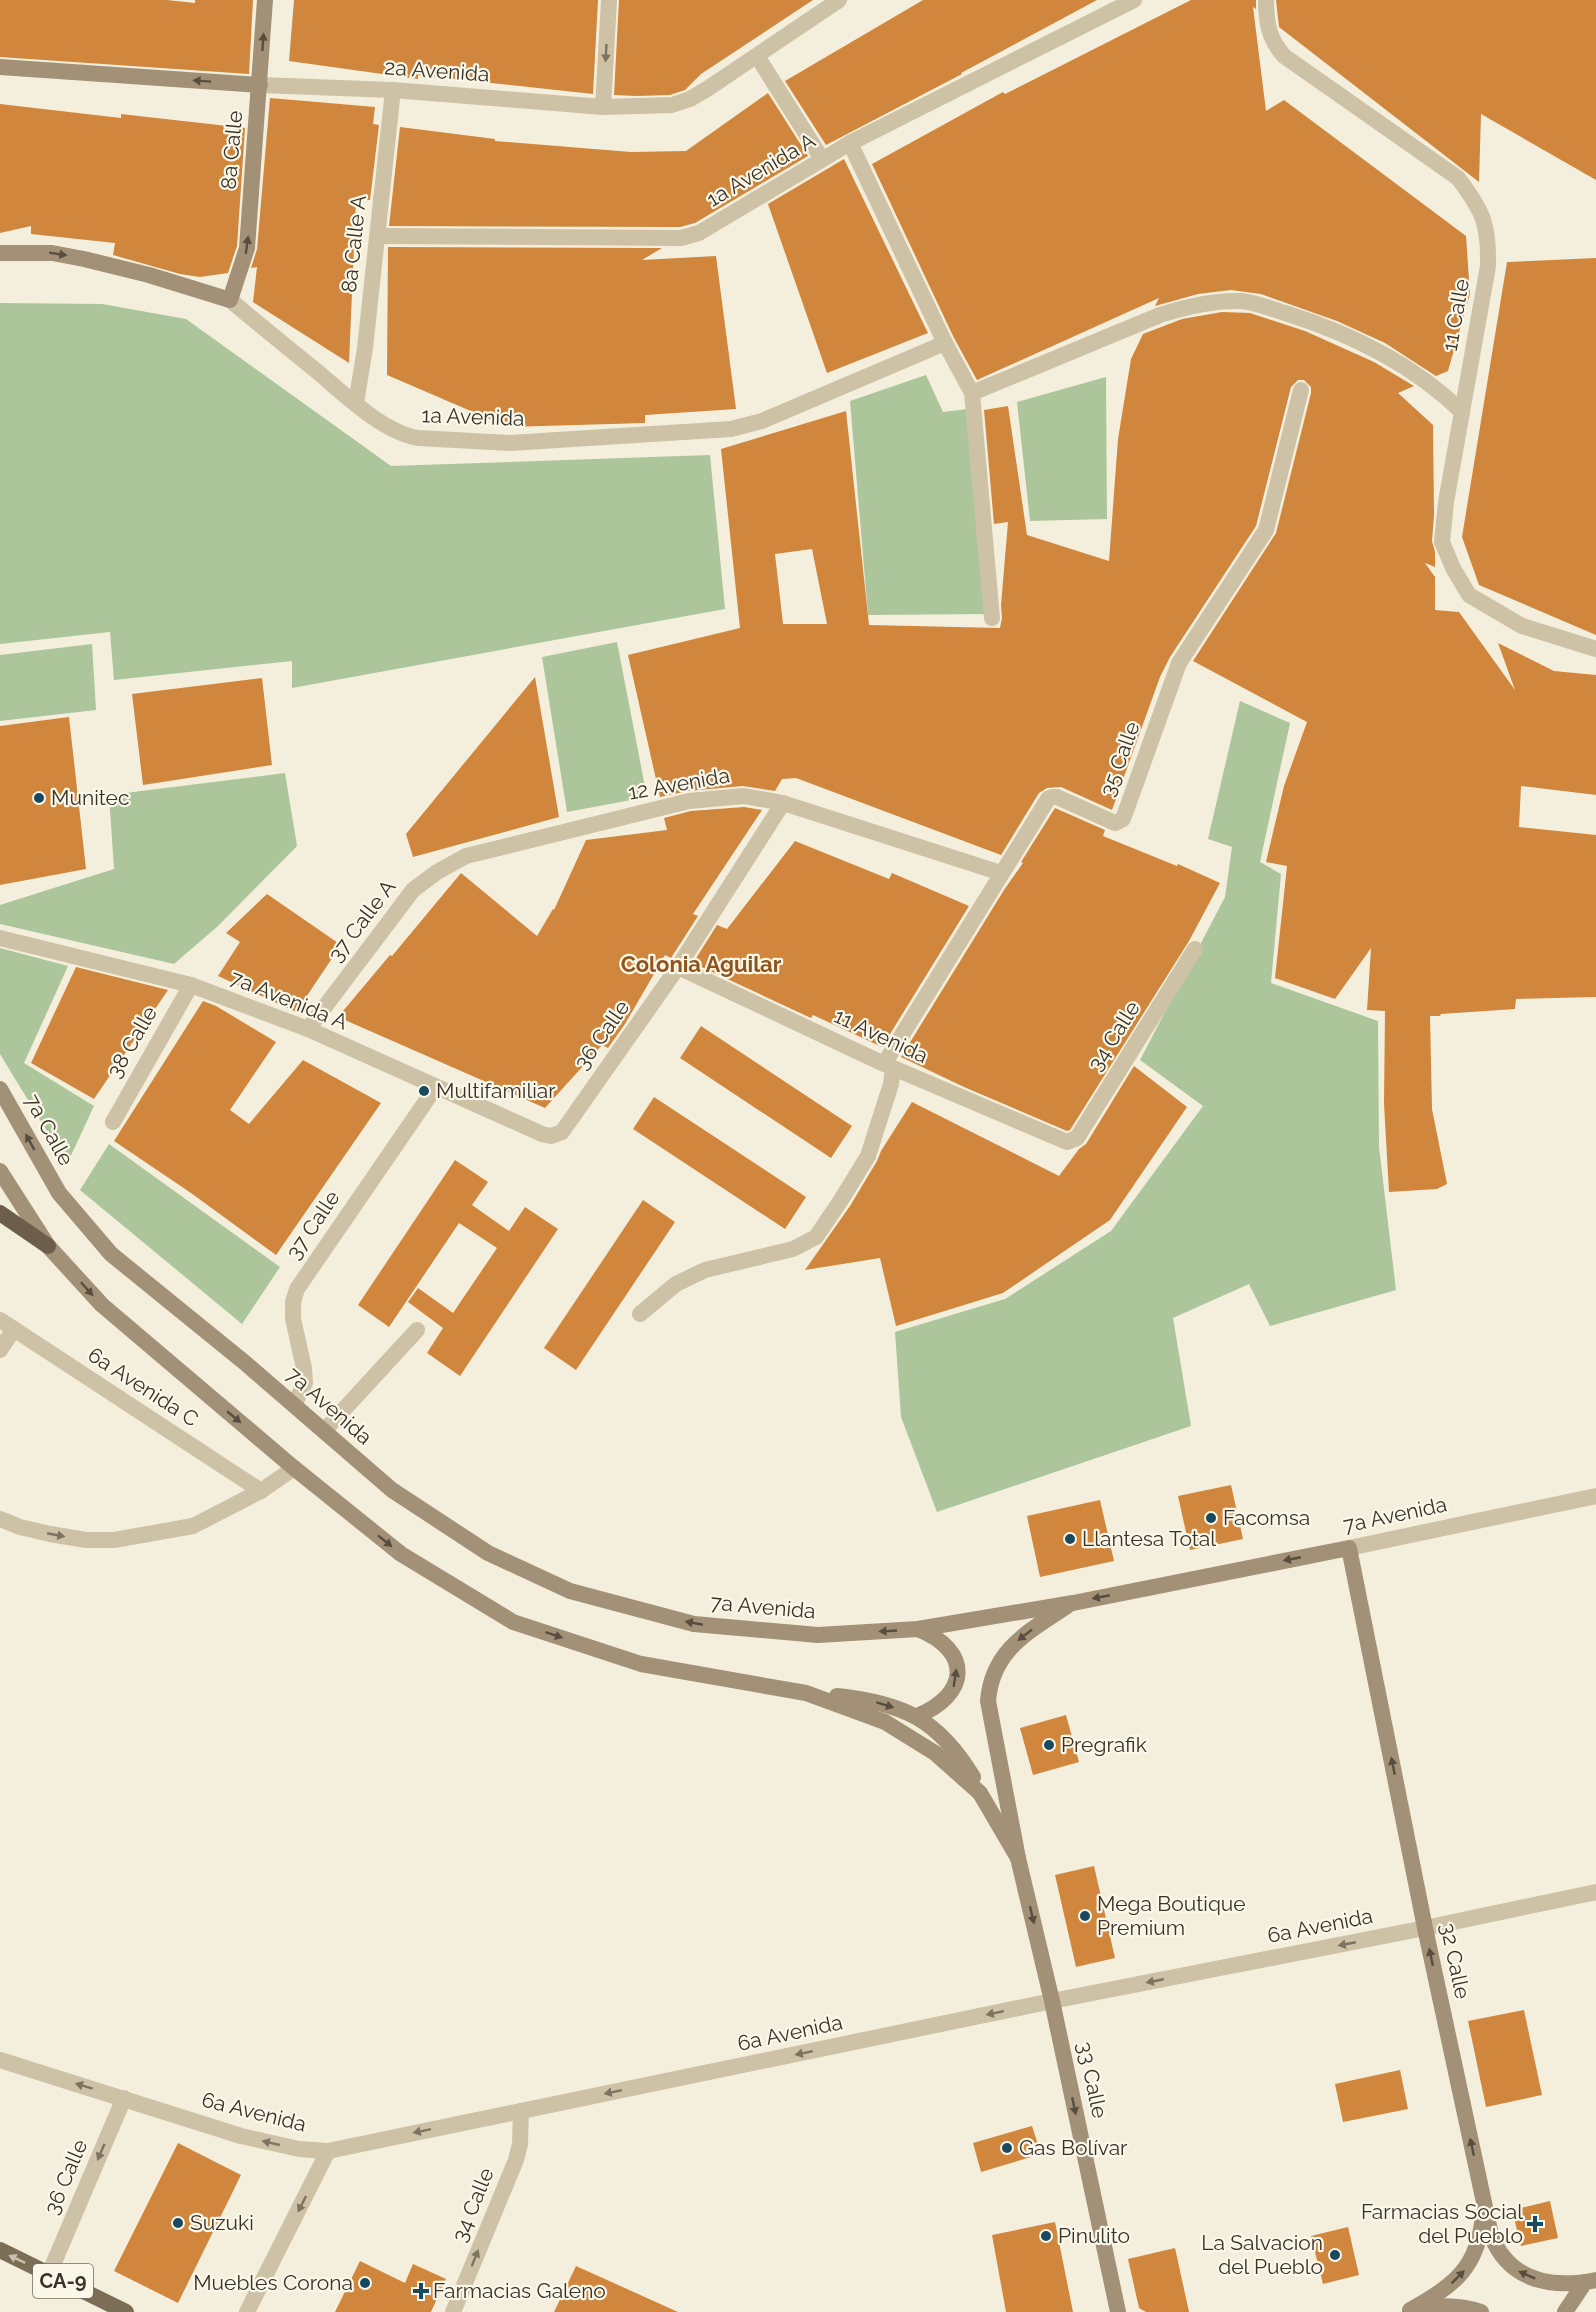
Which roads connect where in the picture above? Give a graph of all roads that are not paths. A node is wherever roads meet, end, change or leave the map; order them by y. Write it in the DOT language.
graph roads {
  1 [pos="265,0"];
  2 [pos="609,0"];
  3 [pos="840,0"];
  4 [pos="1134,0"];
  5 [pos="1266,0"];
  6 [pos="758,56"];
  7 [pos="0,67"];
  8 [pos="260,85"];
  9 [pos="393,90"];
  10 [pos="603,107"];
  11 [pos="850,143"];
  12 [pos="822,159"];
  13 [pos="378,236"];
  14 [pos="0,253"];
  15 [pos="230,300"];
  16 [pos="945,343"];
  17 [pos="1301,390"];
  18 [pos="972,393"];
  19 [pos="356,403"];
  20 [pos="1462,412"];
  21 [pos="993,618"];
  22 [pos="1596,649"];
  23 [pos="783,803"];
  24 [pos="466,856"];
  25 [pos="1001,873"];
  26 [pos="0,938"];
  27 [pos="1195,949"];
  28 [pos="678,967"];
  29 [pos="191,985"];
  30 [pos="309,1029"];
  31 [pos="889,1066"];
  32 [pos="435,1088"];
  33 [pos="0,1089"];
  34 [pos="113,1122"];
  35 [pos="551,1136"];
  36 [pos="1067,1142"];
  37 [pos="0,1171"];
  38 [pos="59,1193"];
  39 [pos="0,1213"];
  40 [pos="48,1246"];
  41 [pos="640,1314"];
  42 [pos="7,1325"];
  43 [pos="417,1330"];
  44 [pos="0,1350"];
  45 [pos="294,1405"];
  46 [pos="324,1431"];
  47 [pos="294,1468"];
  48 [pos="261,1491"];
  49 [pos="1596,1496"];
  50 [pos="0,1518"];
  51 [pos="1349,1548"];
  52 [pos="1073,1603"];
  53 [pos="918,1629"];
  54 [pos="806,1693"];
  55 [pos="917,1716"];
  56 [pos="980,1793"];
  57 [pos="1018,1858"];
  58 [pos="1596,1892"];
  59 [pos="1425,1928"];
  60 [pos="1052,2001"];
  61 [pos="0,2060"];
  62 [pos="124,2098"];
  63 [pos="521,2111"];
  64 [pos="328,2151"];
  65 [pos="1484,2205"];
  66 [pos="0,2250"];
  67 [pos="49,2274"];
  68 [pos="1590,2281"];
  69 [pos="1406,2311"];
  70 [pos="126,2312"];
  71 [pos="247,2312"];
  72 [pos="453,2312"];
  73 [pos="1118,2312"];
  74 [pos="1481,2312"];
  75 [pos="1564,2312"];
  8 -- 1 [label="main road, 8a Calle, one-way"];
  2 -- 10 [label="street, one-way"];
  3 -- 6 [label="street, 2a Avenida"];
  4 -- 11 [label="street, 1a Avenida A"];
  5 -- 20 [label="street, 11 Calle"];
  6 -- 10 [label="street, 2a Avenida"];
  6 -- 12 [label="street"];
  8 -- 7 [label="main road, 2a Avenida, one-way"];
  8 -- 9 [label="street, 2a Avenida"];
  15 -- 8 [label="main road, 8a Calle, one-way"];
  9 -- 10 [label="street, 2a Avenida"];
  9 -- 13 [label="street, 8a Calle A"];
  11 -- 12 [label="street, 1a Avenida A"];
  11 -- 16 [label="street"];
  12 -- 13 [label="street, 1a Avenida A"];
  13 -- 19 [label="street, 8a Calle A"];
  14 -- 15 [label="main road, 1a Avenida, one-way"];
  15 -- 19 [label="street, 1a Avenida"];
  16 -- 18 [label="street"];
  16 -- 19 [label="street, 1a Avenida"];
  17 -- 25 [label="street, 35 Calle"];
  18 -- 20 [label="street"];
  18 -- 21 [label="street"];
  20 -- 22 [label="street, 11 Calle"];
  23 -- 24 [label="street, 12 Avenida"];
  23 -- 25 [label="street, 12 Avenida"];
  23 -- 28 [label="street, 36 Calle"];
  24 -- 30 [label="street, 37 Calle A"];
  25 -- 31 [label="street, 35 Calle"];
  26 -- 29 [label="street, 7a Avenida A"];
  27 -- 36 [label="street, 34 Calle"];
  28 -- 31 [label="street, 11 Avenida"];
  28 -- 35 [label="street, 36 Calle"];
  29 -- 30 [label="street, 7a Avenida A"];
  29 -- 34 [label="street, 38 Calle"];
  30 -- 32 [label="street, 7a Avenida A"];
  31 -- 36 [label="street, 11 Avenida"];
  31 -- 41 [label="street, 35 Calle"];
  32 -- 35 [label="street, 7a Avenida A"];
  32 -- 45 [label="street, 37 Calle"];
  38 -- 33 [label="main road, 7a Calle, one-way"];
  37 -- 40 [label="main road"];
  38 -- 45 [label="main road, 7a Avenida"];
  39 -- 40 [label="highway"];
  40 -- 47 [label="main road, one-way"];
  42 -- 44 [label="street"];
  42 -- 48 [label="street, 6a Avenida C"];
  43 -- 46 [label="street"];
  45 -- 46 [label="main road, 7a Avenida"];
  53 -- 46 [label="main road, 7a Avenida, one-way"];
  47 -- 48 [label="street"];
  47 -- 54 [label="main road, one-way"];
  50 -- 48 [label="street, one-way"];
  49 -- 51 [label="street, 7a Avenida"];
  51 -- 52 [label="main road, 7a Avenida, one-way"];
  59 -- 51 [label="main road, 32 Calle, one-way"];
  52 -- 53 [label="main road, 7a Avenida"];
  52 -- 57 [label="main road, one-way"];
  55 -- 53 [label="main road, one-way"];
  54 -- 55 [label="main road, one-way"];
  54 -- 56 [label="main road"];
  55 -- 56 [label="main road"];
  56 -- 57 [label="main road"];
  57 -- 60 [label="main road, 33 Calle, one-way"];
  58 -- 59 [label="street, 6a Avenida"];
  59 -- 60 [label="street, 6a Avenida, one-way"];
  65 -- 59 [label="main road, 32 Calle, one-way"];
  60 -- 63 [label="street, 6a Avenida, one-way"];
  60 -- 73 [label="main road, 33 Calle, one-way"];
  62 -- 61 [label="street, 6a Avenida, one-way"];
  64 -- 62 [label="street, 6a Avenida, one-way"];
  62 -- 67 [label="street, 36 Calle, one-way"];
  63 -- 64 [label="street, 6a Avenida, one-way"];
  72 -- 63 [label="street, 34 Calle, one-way"];
  64 -- 71 [label="street, one-way"];
  68 -- 65 [label="main road, 32 Calle, one-way"];
  69 -- 65 [label="main road, one-way"];
  67 -- 66 [label="main road, CA-9, one-way"];
  67 -- 70 [label="main road, CA-9"];
  68 -- 75 [label="main road, 32 Calle"];
  69 -- 74 [label="main road"];
}
